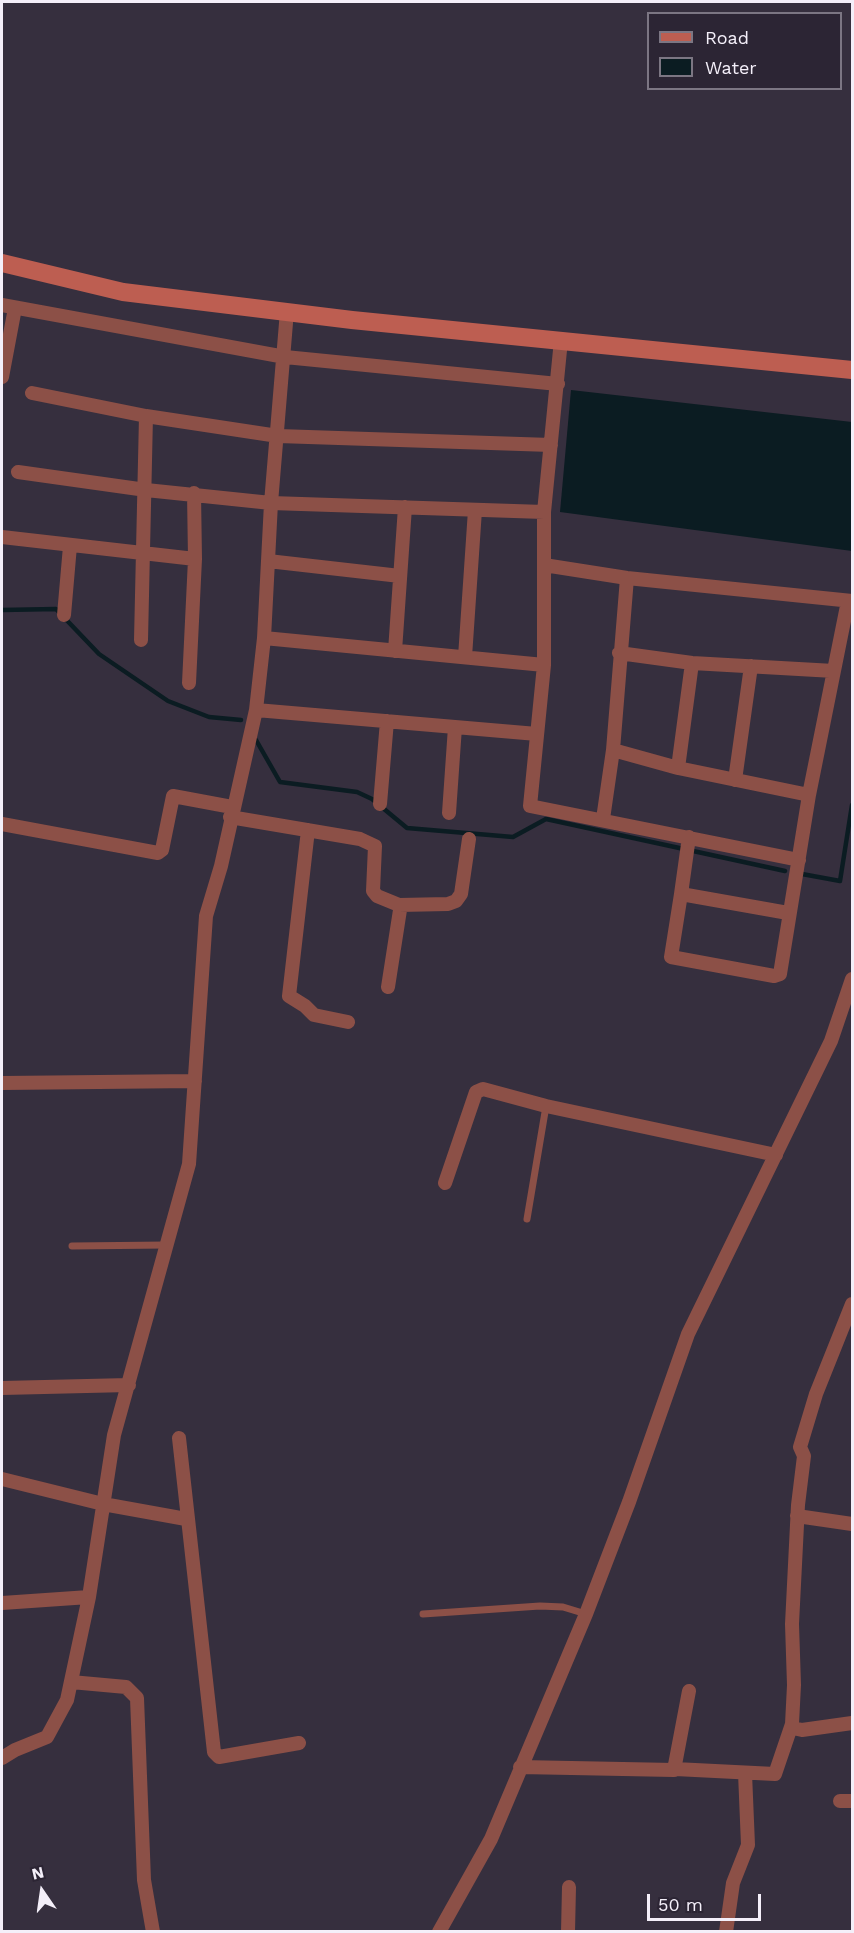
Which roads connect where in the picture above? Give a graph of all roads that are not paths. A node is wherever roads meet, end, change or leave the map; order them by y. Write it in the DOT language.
graph roads {
  1 [pos="2,263"];
  2 [pos="8,307"];
  3 [pos="287,311"];
  4 [pos="561,340"];
  5 [pos="285,357"];
  6 [pos="852,370"];
  7 [pos="2,372"];
  8 [pos="558,384"];
  9 [pos="32,393"];
  10 [pos="146,416"];
  11 [pos="278,436"];
  12 [pos="551,445"];
  13 [pos="18,472"];
  14 [pos="146,490"];
  15 [pos="195,493"];
  16 [pos="271,503"];
  17 [pos="405,507"];
  18 [pos="475,510"];
  19 [pos="544,512"];
  20 [pos="2,537"];
  21 [pos="70,546"];
  22 [pos="144,555"];
  23 [pos="195,559"];
  24 [pos="268,561"];
  25 [pos="544,565"];
  26 [pos="400,576"];
  27 [pos="627,578"];
  28 [pos="850,601"];
  29 [pos="64,615"];
  30 [pos="264,638"];
  31 [pos="141,640"];
  32 [pos="394,651"];
  33 [pos="619,653"];
  34 [pos="465,657"];
  35 [pos="692,663"];
  36 [pos="544,665"];
  37 [pos="751,666"];
  38 [pos="834,671"];
  39 [pos="189,683"];
  40 [pos="256,710"];
  41 [pos="387,722"];
  42 [pos="455,727"];
  43 [pos="537,734"];
  44 [pos="613,750"];
  45 [pos="678,768"];
  46 [pos="735,780"];
  47 [pos="809,795"];
  48 [pos="380,804"];
  49 [pos="231,812"];
  50 [pos="449,813"];
  51 [pos="603,819"];
  52 [pos="2,824"];
  53 [pos="308,830"];
  54 [pos="469,838"];
  55 [pos="688,846"];
  56 [pos="800,860"];
  57 [pos="681,894"];
  58 [pos="399,905"];
  59 [pos="788,913"];
  60 [pos="852,979"];
  61 [pos="388,987"];
  62 [pos="348,1022"];
  63 [pos="195,1082"];
  64 [pos="2,1083"];
  65 [pos="546,1106"];
  66 [pos="776,1155"];
  67 [pos="445,1183"];
  68 [pos="527,1219"];
  69 [pos="169,1245"];
  70 [pos="72,1246"];
  71 [pos="851,1309"];
  72 [pos="129,1385"];
  73 [pos="2,1388"];
  74 [pos="179,1438"];
  75 [pos="2,1479"];
  76 [pos="103,1504"];
  77 [pos="797,1516"];
  78 [pos="186,1519"];
  79 [pos="852,1524"];
  80 [pos="89,1597"];
  81 [pos="2,1603"];
  82 [pos="423,1614"];
  83 [pos="586,1614"];
  84 [pos="71,1682"];
  85 [pos="688,1691"];
  86 [pos="852,1723"];
  87 [pos="792,1724"];
  88 [pos="299,1743"];
  89 [pos="2,1758"];
  90 [pos="520,1767"];
  91 [pos="675,1769"];
  92 [pos="745,1773"];
  93 [pos="569,1887"];
  94 [pos="153,1932"];
  95 [pos="439,1932"];
  96 [pos="568,1932"];
  97 [pos="726,1932"];
  1 -- 3 [label="main road"];
  2 -- 5 [label="street"];
  2 -- 7 [label="street"];
  3 -- 4 [label="main road"];
  3 -- 5 [label="street"];
  4 -- 6 [label="main road"];
  4 -- 8 [label="street"];
  5 -- 8 [label="street"];
  5 -- 11 [label="street"];
  8 -- 12 [label="street"];
  9 -- 10 [label="street"];
  10 -- 11 [label="street"];
  10 -- 14 [label="street"];
  11 -- 12 [label="street"];
  11 -- 16 [label="street"];
  12 -- 19 [label="street"];
  13 -- 14 [label="street"];
  14 -- 15 [label="street"];
  14 -- 22 [label="street"];
  15 -- 16 [label="street"];
  15 -- 23 [label="street"];
  16 -- 17 [label="street"];
  16 -- 24 [label="street"];
  17 -- 18 [label="street"];
  17 -- 26 [label="street"];
  18 -- 19 [label="street"];
  18 -- 34 [label="street"];
  19 -- 25 [label="street"];
  20 -- 21 [label="street"];
  21 -- 22 [label="street"];
  21 -- 29 [label="street"];
  22 -- 23 [label="street"];
  22 -- 31 [label="street"];
  23 -- 39 [label="street"];
  24 -- 26 [label="street"];
  24 -- 30 [label="street"];
  25 -- 27 [label="street"];
  25 -- 36 [label="street"];
  26 -- 32 [label="street"];
  27 -- 28 [label="street"];
  27 -- 33 [label="street"];
  28 -- 38 [label="street"];
  30 -- 32 [label="street"];
  30 -- 40 [label="street"];
  32 -- 34 [label="street"];
  33 -- 35 [label="street"];
  33 -- 44 [label="street"];
  34 -- 36 [label="street"];
  35 -- 37 [label="street"];
  35 -- 45 [label="street"];
  36 -- 43 [label="street"];
  37 -- 38 [label="street"];
  37 -- 46 [label="street"];
  38 -- 47 [label="street"];
  40 -- 41 [label="street"];
  40 -- 49 [label="street"];
  41 -- 42 [label="street"];
  41 -- 48 [label="street"];
  42 -- 43 [label="street"];
  42 -- 50 [label="street"];
  43 -- 51 [label="street"];
  44 -- 45 [label="street"];
  44 -- 51 [label="street"];
  45 -- 46 [label="street"];
  46 -- 47 [label="street"];
  47 -- 56 [label="street"];
  49 -- 52 [label="street"];
  49 -- 53 [label="street"];
  49 -- 63 [label="street"];
  51 -- 55 [label="street"];
  53 -- 58 [label="street"];
  53 -- 62 [label="street"];
  54 -- 58 [label="street"];
  55 -- 56 [label="street"];
  55 -- 57 [label="street"];
  56 -- 59 [label="street"];
  57 -- 59 [label="street"];
  57 -- 59 [label="street"];
  58 -- 61 [label="street"];
  60 -- 66 [label="street"];
  63 -- 64 [label="street"];
  63 -- 69 [label="street"];
  65 -- 66 [label="street"];
  65 -- 67 [label="street"];
  65 -- 68 [label="lane"];
  66 -- 83 [label="street"];
  69 -- 70 [label="lane"];
  69 -- 72 [label="street"];
  71 -- 77 [label="street"];
  72 -- 73 [label="street"];
  72 -- 76 [label="street"];
  74 -- 78 [label="street"];
  75 -- 76 [label="street"];
  76 -- 78 [label="street"];
  76 -- 80 [label="street"];
  77 -- 79 [label="street"];
  77 -- 87 [label="street"];
  78 -- 88 [label="street"];
  80 -- 81 [label="street"];
  80 -- 84 [label="street"];
  82 -- 83 [label="lane"];
  83 -- 90 [label="street"];
  84 -- 89 [label="street"];
  84 -- 94 [label="street"];
  85 -- 91 [label="street"];
  86 -- 87 [label="street"];
  87 -- 92 [label="street"];
  90 -- 91 [label="street"];
  90 -- 95 [label="street"];
  91 -- 92 [label="street"];
  92 -- 97 [label="street"];
  93 -- 96 [label="street"];
}
